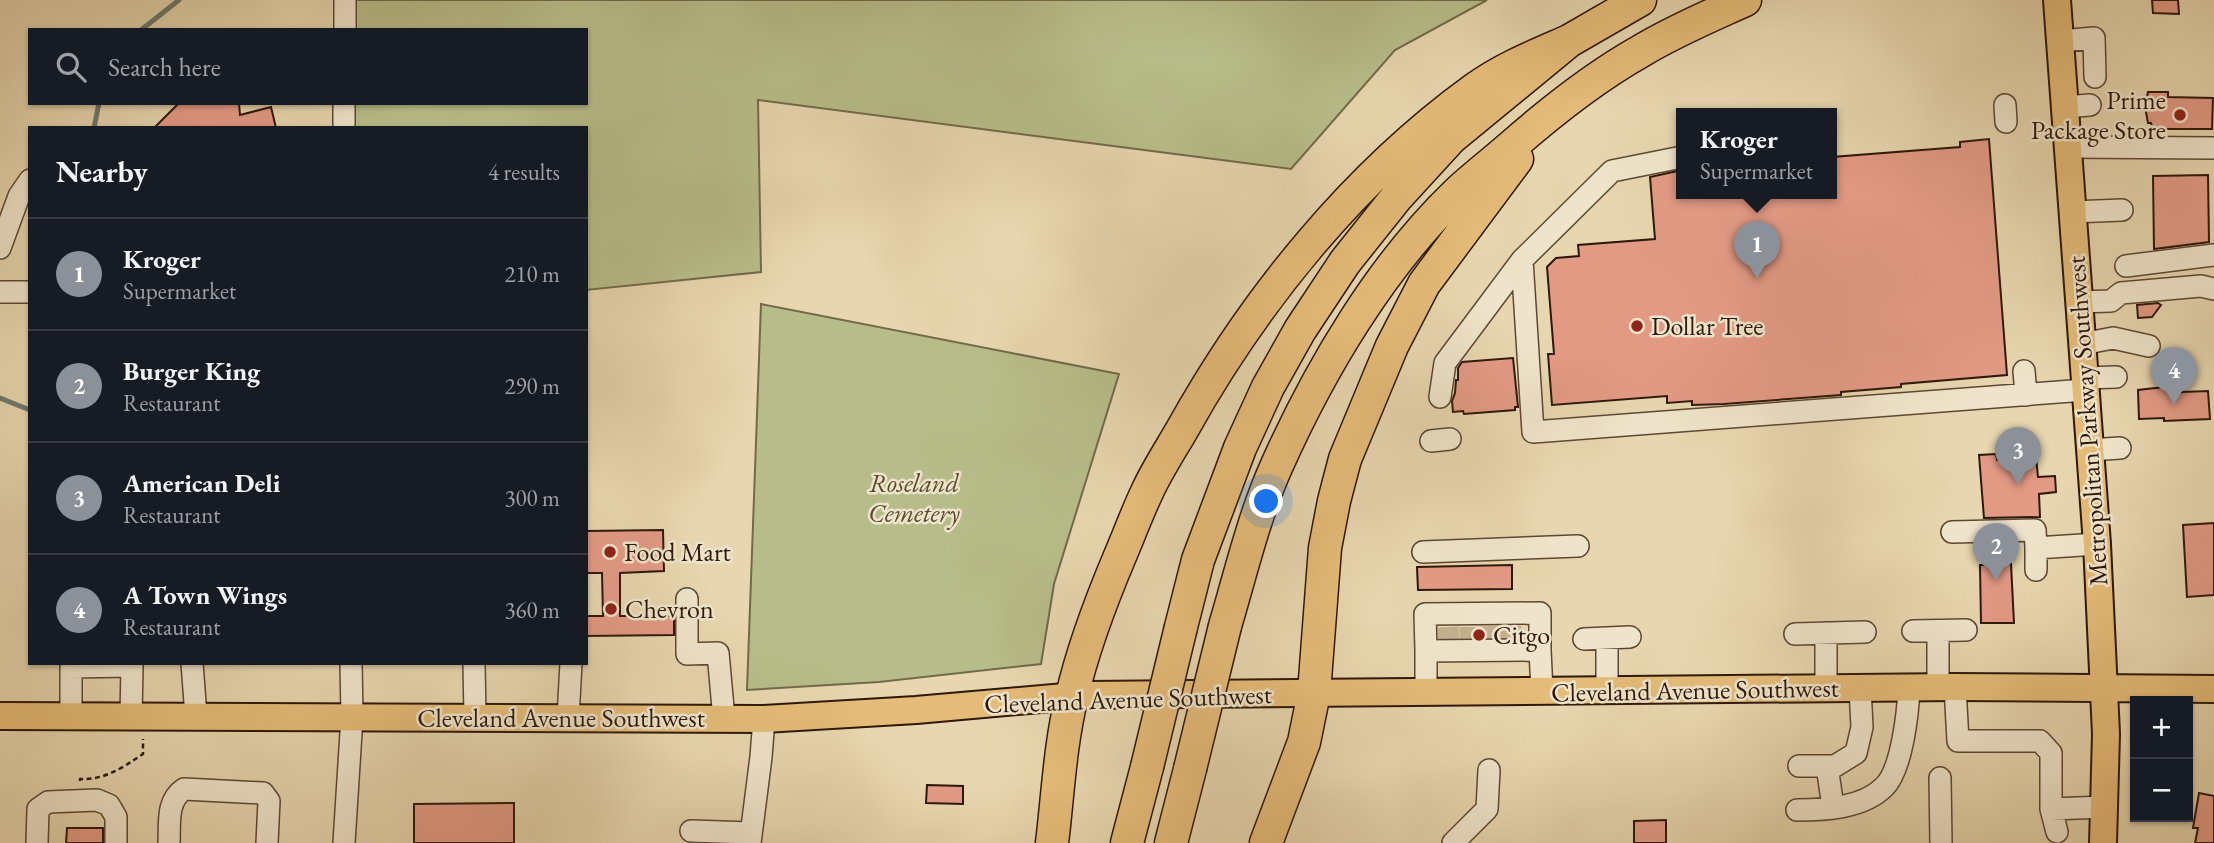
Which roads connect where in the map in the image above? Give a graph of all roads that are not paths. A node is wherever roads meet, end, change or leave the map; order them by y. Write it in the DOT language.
graph roads {
  1 [pos="345,0"];
  2 [pos="1640,0"];
  3 [pos="1745,0"];
  4 [pos="2057,0"];
  5 [pos="345,28"];
  6 [pos="1569,41"];
  7 [pos="2060,41"];
  8 [pos="2095,77"];
  9 [pos="344,105"];
  10 [pos="1553,110"];
  11 [pos="344,126"];
  12 [pos="2067,147"];
  13 [pos="2214,148"];
  14 [pos="1676,158"];
  15 [pos="28,183"];
  16 [pos="2122,210"];
  17 [pos="2072,212"];
  18 [pos="0,248"];
  19 [pos="2214,255"];
  20 [pos="1522,260"];
  21 [pos="2126,266"];
  22 [pos="2214,289"];
  23 [pos="0,292"];
  24 [pos="28,292"];
  25 [pos="2079,302"];
  26 [pos="2082,344"];
  27 [pos="2149,346"];
  28 [pos="2024,371"];
  29 [pos="2116,377"];
  30 [pos="2085,384"];
  31 [pos="2026,395"];
  32 [pos="1440,397"];
  33 [pos="2120,448"];
  34 [pos="2090,450"];
  35 [pos="1952,532"];
  36 [pos="2097,544"];
  37 [pos="1578,546"];
  38 [pos="2036,548"];
  39 [pos="1423,552"];
  40 [pos="2036,569"];
  41 [pos="687,599"];
  42 [pos="1913,631"];
  43 [pos="1865,632"];
  44 [pos="1826,633"];
  45 [pos="1469,634"];
  46 [pos="1511,634"];
  47 [pos="1795,634"];
  48 [pos="1607,638"];
  49 [pos="1630,638"];
  50 [pos="1584,639"];
  51 [pos="1540,650"];
  52 [pos="1426,652"];
  53 [pos="192,665"];
  54 [pos="351,665"];
  55 [pos="474,665"];
  56 [pos="571,665"];
  57 [pos="1947,687"];
  58 [pos="1826,688"];
  59 [pos="1860,688"];
  60 [pos="1909,688"];
  61 [pos="2104,689"];
  62 [pos="2214,689"];
  63 [pos="1607,690"];
  64 [pos="1542,691"];
  65 [pos="1426,692"];
  66 [pos="1314,693"];
  67 [pos="1071,697"];
  68 [pos="0,716"];
  69 [pos="71,716"];
  70 [pos="137,716"];
  71 [pos="196,716"];
  72 [pos="352,717"];
  73 [pos="475,717"];
  74 [pos="568,718"];
  75 [pos="724,719"];
  76 [pos="764,719"];
  77 [pos="1799,766"];
  78 [pos="1827,766"];
  79 [pos="1489,770"];
  80 [pos="1940,778"];
  81 [pos="1833,807"];
  82 [pos="2105,807"];
  83 [pos="2051,809"];
  84 [pos="1797,810"];
  85 [pos="691,831"];
  86 [pos="2057,832"];
  87 [pos="750,838"];
  88 [pos="37,843"];
  89 [pos="116,843"];
  90 [pos="169,843"];
  91 [pos="267,843"];
  92 [pos="344,843"];
  93 [pos="1052,843"];
  94 [pos="1127,843"];
  95 [pos="1171,843"];
  96 [pos="1266,843"];
  97 [pos="1453,843"];
  98 [pos="1941,843"];
  99 [pos="2103,843"];
  1 -- 5 [label="street"];
  2 -- 6 [label="highway"];
  3 -- 10 [label="highway"];
  4 -- 7 [label="main road, Metropolitan Parkway Southwest"];
  6 -- 67 [label="highway"];
  6 -- 94 [label="highway, bridge"];
  7 -- 8 [label="street"];
  7 -- 12 [label="main road, Metropolitan Parkway Southwest"];
  9 -- 11 [label="street"];
  10 -- 66 [label="highway"];
  10 -- 95 [label="highway, bridge"];
  12 -- 13 [label="street"];
  12 -- 17 [label="main road, Metropolitan Parkway Southwest"];
  14 -- 20 [label="street"];
  15 -- 18 [label="street"];
  16 -- 17 [label="street"];
  17 -- 25 [label="main road, Metropolitan Parkway Southwest"];
  19 -- 21 [label="street"];
  20 -- 31 [label="street"];
  20 -- 32 [label="street"];
  22 -- 25 [label="street"];
  23 -- 24 [label="street"];
  25 -- 26 [label="main road, Metropolitan Parkway Southwest"];
  26 -- 27 [label="street"];
  26 -- 30 [label="main road, Metropolitan Parkway Southwest"];
  28 -- 31 [label="street"];
  29 -- 30 [label="street"];
  30 -- 31 [label="street"];
  30 -- 34 [label="main road, Metropolitan Parkway Southwest"];
  33 -- 34 [label="street"];
  34 -- 36 [label="main road, Metropolitan Parkway Southwest"];
  35 -- 38 [label="street"];
  36 -- 38 [label="street"];
  36 -- 61 [label="main road, Metropolitan Parkway Southwest"];
  37 -- 39 [label="street"];
  38 -- 40 [label="street"];
  41 -- 75 [label="street"];
  42 -- 57 [label="street"];
  43 -- 44 [label="street"];
  44 -- 47 [label="street"];
  44 -- 58 [label="street"];
  45 -- 46 [label="street"];
  45 -- 46 [label="street"];
  45 -- 52 [label="street"];
  45 -- 52 [label="street"];
  46 -- 51 [label="street"];
  46 -- 51 [label="street"];
  48 -- 49 [label="street"];
  48 -- 50 [label="street"];
  48 -- 63 [label="street"];
  51 -- 64 [label="street"];
  52 -- 65 [label="street"];
  53 -- 71 [label="street"];
  54 -- 72 [label="street"];
  55 -- 73 [label="street"];
  56 -- 74 [label="street"];
  57 -- 60 [label="main road, Cleveland Avenue Southwest"];
  57 -- 61 [label="main road, Cleveland Avenue Southwest"];
  57 -- 83 [label="street"];
  58 -- 59 [label="main road, Cleveland Avenue Southwest"];
  58 -- 63 [label="main road, Cleveland Avenue Southwest"];
  59 -- 60 [label="main road, Cleveland Avenue Southwest"];
  59 -- 78 [label="street"];
  60 -- 81 [label="street"];
  61 -- 62 [label="main road, Cleveland Avenue Southwest"];
  61 -- 82 [label="main road, Metropolitan Parkway Southwest"];
  63 -- 64 [label="main road, Cleveland Avenue Southwest"];
  64 -- 65 [label="main road, Cleveland Avenue Southwest"];
  65 -- 66 [label="main road, Cleveland Avenue Southwest"];
  66 -- 67 [label="main road, Cleveland Avenue Southwest"];
  66 -- 96 [label="highway"];
  67 -- 76 [label="main road, Cleveland Avenue Southwest"];
  67 -- 93 [label="highway"];
  68 -- 69 [label="main road, Cleveland Avenue Southwest"];
  69 -- 70 [label="main road, Cleveland Avenue Southwest"];
  69 -- 70 [label="street"];
  70 -- 71 [label="main road, Cleveland Avenue Southwest"];
  71 -- 72 [label="main road, Cleveland Avenue Southwest"];
  72 -- 73 [label="main road, Cleveland Avenue Southwest"];
  72 -- 92 [label="street"];
  73 -- 74 [label="main road, Cleveland Avenue Southwest"];
  74 -- 75 [label="main road, Cleveland Avenue Southwest"];
  75 -- 76 [label="main road, Cleveland Avenue Southwest"];
  76 -- 87 [label="street"];
  77 -- 78 [label="street"];
  78 -- 81 [label="street"];
  79 -- 97 [label="street"];
  80 -- 98 [label="street"];
  81 -- 84 [label="street"];
  82 -- 83 [label="street"];
  82 -- 99 [label="main road, Metropolitan Parkway Southwest"];
  83 -- 86 [label="street"];
  85 -- 87 [label="street"];
  88 -- 89 [label="street"];
  90 -- 91 [label="street"];
}
